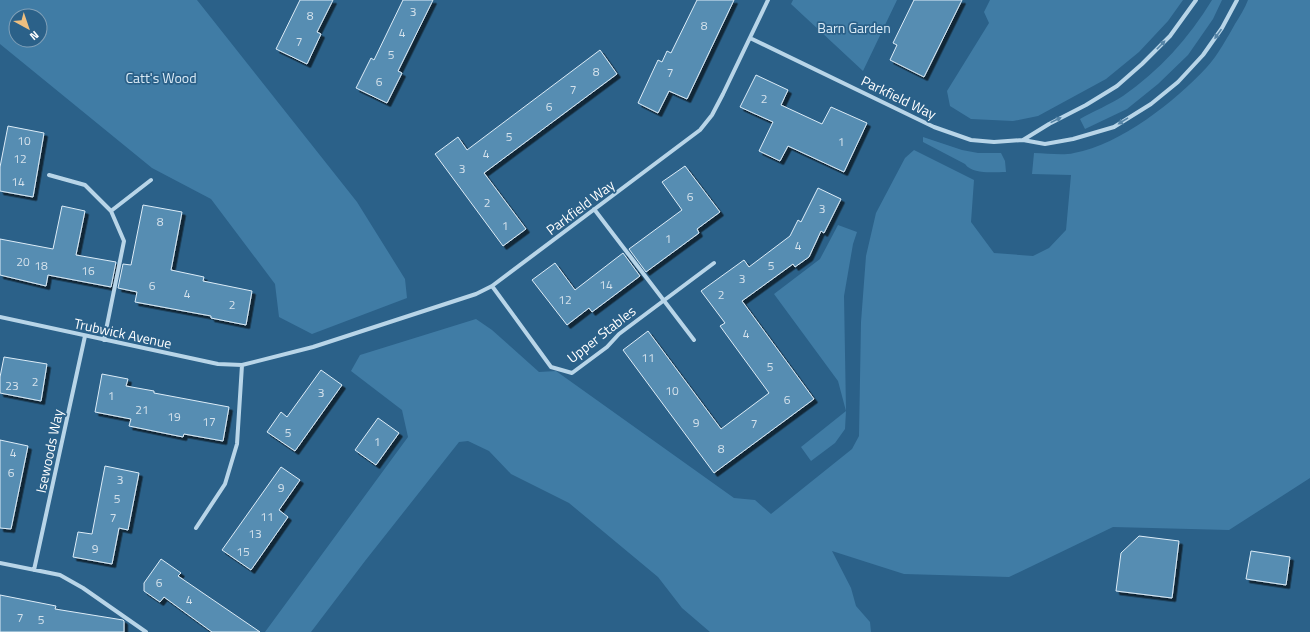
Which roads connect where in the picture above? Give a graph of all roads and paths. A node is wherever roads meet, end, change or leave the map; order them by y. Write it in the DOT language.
graph roads {
  1 [pos="768,0"];
  2 [pos="1196,0"];
  3 [pos="1237,0"];
  4 [pos="750,38"];
  5 [pos="1023,140"];
  6 [pos="49,175"];
  7 [pos="151,180"];
  8 [pos="594,209"];
  9 [pos="111,211"];
  10 [pos="714,263"];
  11 [pos="492,286"];
  12 [pos="664,300"];
  13 [pos="0,317"];
  14 [pos="370,328"];
  15 [pos="85,336"];
  16 [pos="104,340"];
  17 [pos="694,340"];
  18 [pos="242,365"];
  19 [pos="196,528"];
  20 [pos="0,564"];
  21 [pos="34,570"];
  22 [pos="146,632"];
  1 -- 4 [label="street, Parkfield Way"];
  5 -- 2 [label="street, Parkfield Way, one-way"];
  3 -- 5 [label="street, Parkfield Way, one-way"];
  4 -- 5 [label="street, Parkfield Way"];
  4 -- 8 [label="street, Parkfield Way"];
  6 -- 9 [label="street"];
  7 -- 9 [label="street"];
  8 -- 11 [label="street, Parkfield Way"];
  8 -- 12 [label="street"];
  9 -- 16 [label="street"];
  10 -- 12 [label="street, Upper Stables"];
  11 -- 12 [label="street, Upper Stables"];
  11 -- 14 [label="street, Parkfield Way"];
  12 -- 17 [label="street"];
  13 -- 15 [label="street, Trubwick Avenue"];
  14 -- 18 [label="street, Trubwick Avenue"];
  15 -- 16 [label="street, Trubwick Avenue"];
  15 -- 21 [label="street, Isewoods Way"];
  16 -- 18 [label="street, Trubwick Avenue"];
  18 -- 19 [label="street"];
  20 -- 21 [label="street"];
  21 -- 22 [label="street"];
}
